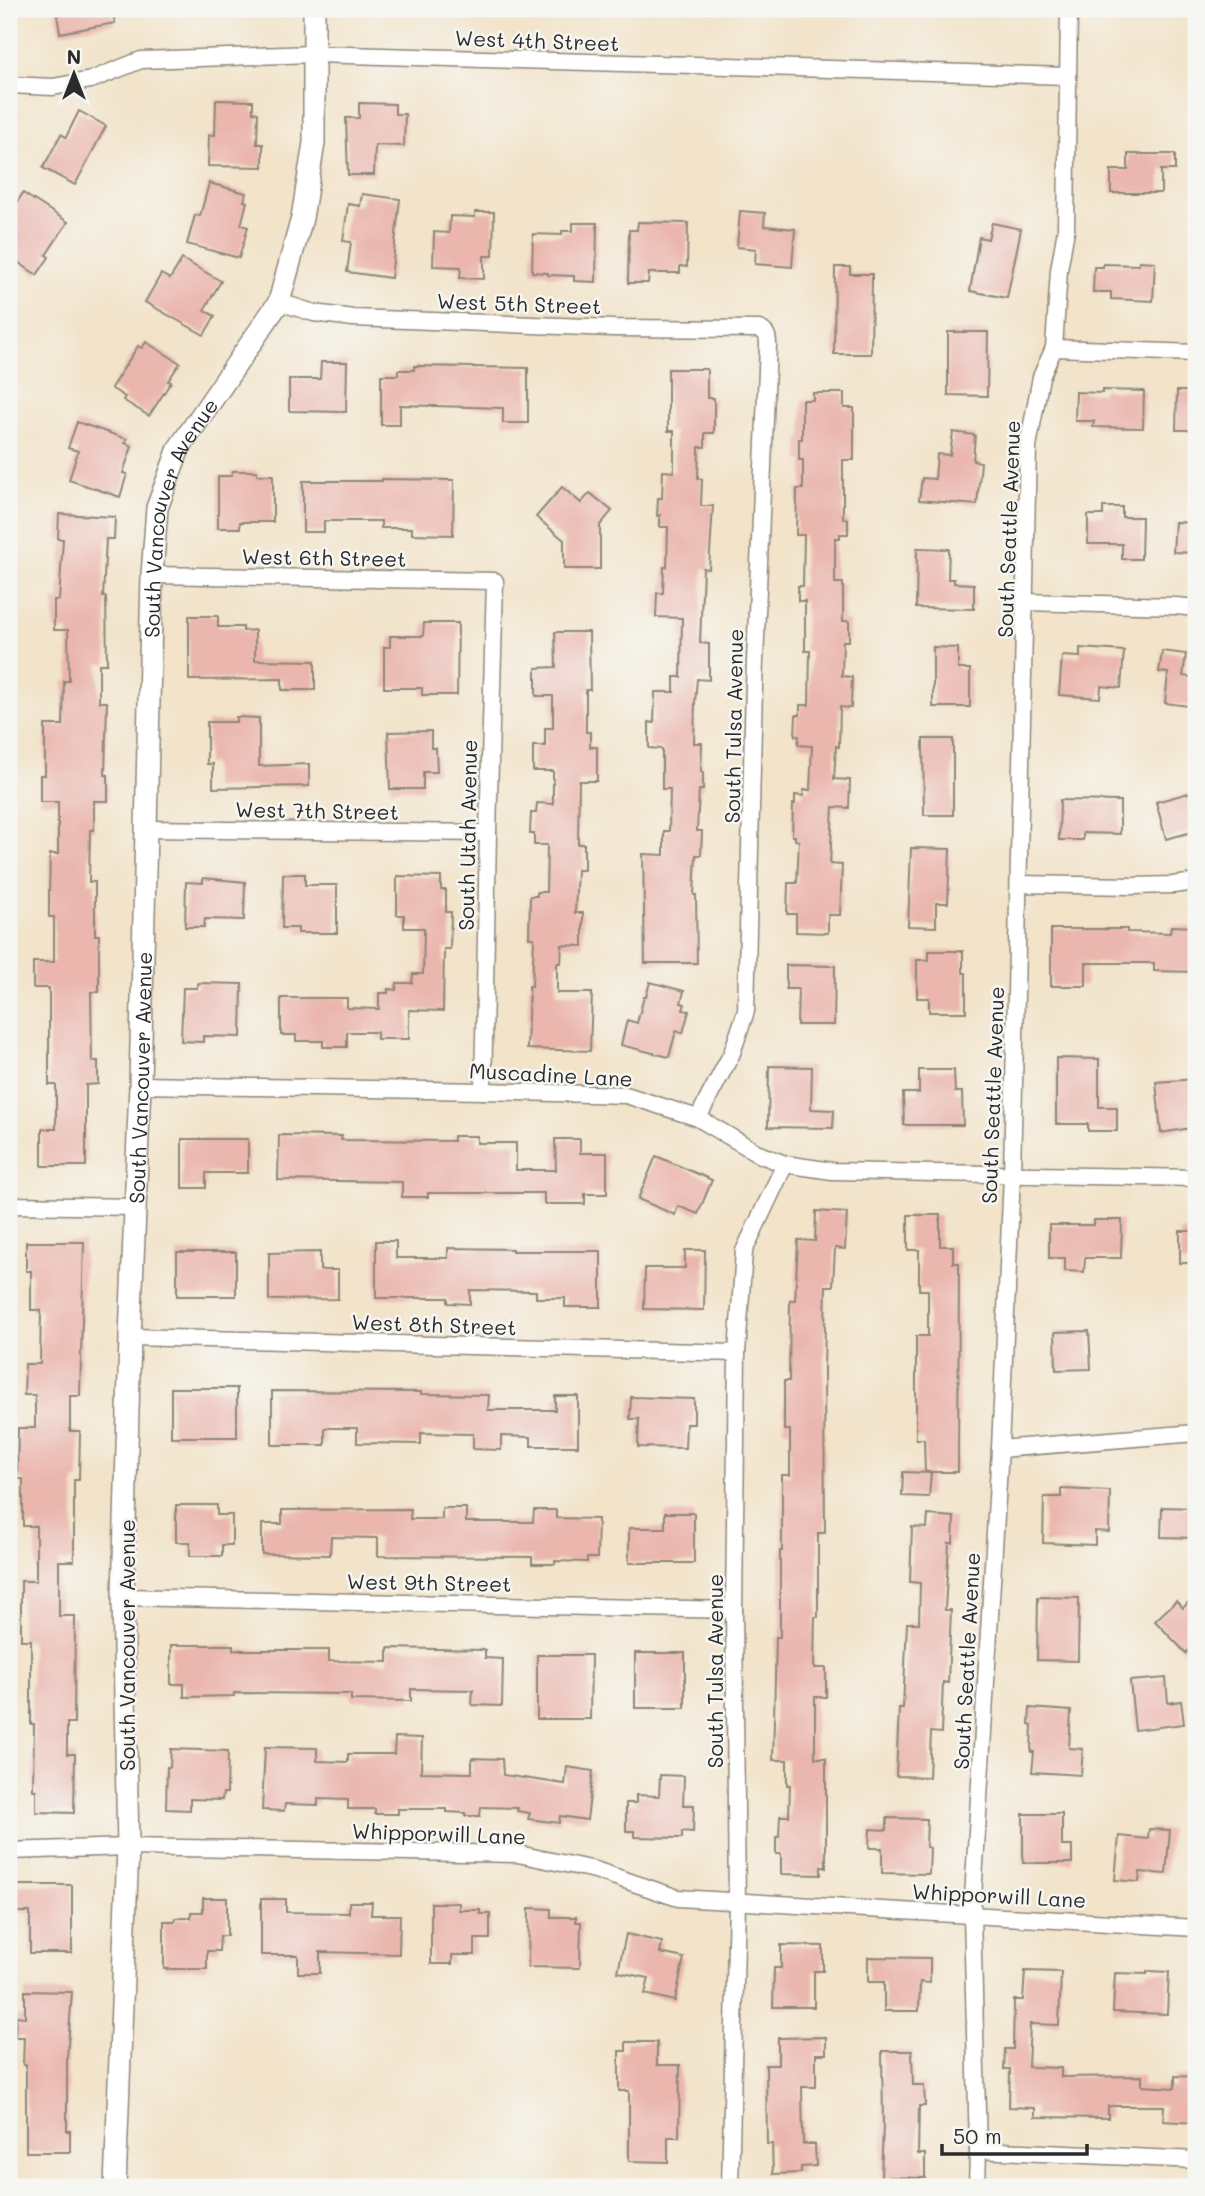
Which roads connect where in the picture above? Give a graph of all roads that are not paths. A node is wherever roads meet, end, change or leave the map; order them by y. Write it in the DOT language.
graph roads {
  1 [pos="314,9"];
  2 [pos="1069,9"];
  3 [pos="314,54"];
  4 [pos="1068,76"];
  5 [pos="9,85"];
  6 [pos="279,303"];
  7 [pos="759,329"];
  8 [pos="1054,348"];
  9 [pos="1196,353"];
  10 [pos="152,575"];
  11 [pos="495,581"];
  12 [pos="1024,603"];
  13 [pos="1196,608"];
  14 [pos="146,829"];
  15 [pos="488,833"];
  16 [pos="1196,882"];
  17 [pos="1020,884"];
  18 [pos="140,1085"];
  19 [pos="483,1091"];
  20 [pos="698,1118"];
  21 [pos="785,1164"];
  22 [pos="1012,1175"];
  23 [pos="1196,1178"];
  24 [pos="9,1205"];
  25 [pos="135,1207"];
  26 [pos="130,1337"];
  27 [pos="737,1353"];
  28 [pos="1196,1433"];
  29 [pos="1000,1450"];
  30 [pos="123,1597"];
  31 [pos="734,1610"];
  32 [pos="128,1847"];
  33 [pos="9,1851"];
  34 [pos="737,1903"];
  35 [pos="972,1914"];
  36 [pos="1196,1928"];
  37 [pos="978,2150"];
  38 [pos="1196,2160"];
  39 [pos="115,2187"];
  40 [pos="730,2187"];
  41 [pos="977,2187"];
  1 -- 3 [label="street, South Vancouver Avenue"];
  2 -- 4 [label="street, South Seattle Avenue"];
  3 -- 4 [label="street, West 4th Street"];
  3 -- 5 [label="street, West 4th Street"];
  3 -- 6 [label="street, South Vancouver Avenue"];
  4 -- 8 [label="street, South Seattle Avenue"];
  6 -- 7 [label="street, West 5th Street"];
  6 -- 10 [label="street, South Vancouver Avenue"];
  7 -- 20 [label="street, South Tulsa Avenue"];
  8 -- 9 [label="street"];
  8 -- 12 [label="street, South Seattle Avenue"];
  10 -- 11 [label="street, West 6th Street"];
  10 -- 14 [label="street, South Vancouver Avenue"];
  11 -- 15 [label="street, South Utah Avenue"];
  12 -- 13 [label="street"];
  12 -- 17 [label="street, South Seattle Avenue"];
  14 -- 15 [label="street, West 7th Street"];
  14 -- 18 [label="street, South Vancouver Avenue"];
  15 -- 19 [label="street, South Utah Avenue"];
  16 -- 17 [label="street"];
  17 -- 22 [label="street, South Seattle Avenue"];
  18 -- 19 [label="street, Muscadine Lane"];
  18 -- 25 [label="street, South Vancouver Avenue"];
  19 -- 20 [label="street, Muscadine Lane"];
  20 -- 21 [label="street, Muscadine Lane"];
  21 -- 22 [label="street, Muscadine Lane"];
  21 -- 27 [label="street, South Tulsa Avenue"];
  22 -- 23 [label="street, Muscadine Lane"];
  22 -- 29 [label="street, South Seattle Avenue"];
  24 -- 25 [label="street"];
  25 -- 26 [label="street, South Vancouver Avenue"];
  26 -- 27 [label="street, West 8th Street"];
  26 -- 30 [label="street, South Vancouver Avenue"];
  27 -- 31 [label="street, South Tulsa Avenue"];
  28 -- 29 [label="street"];
  29 -- 35 [label="street, South Seattle Avenue"];
  30 -- 31 [label="street, West 9th Street"];
  30 -- 32 [label="street, South Vancouver Avenue"];
  31 -- 34 [label="street, South Tulsa Avenue"];
  32 -- 33 [label="street, Whipporwill Lane"];
  32 -- 34 [label="street, Whipporwill Lane"];
  32 -- 39 [label="street, South Vancouver Avenue"];
  34 -- 35 [label="street, Whipporwill Lane"];
  34 -- 40 [label="street, South Tulsa Avenue"];
  35 -- 36 [label="street, Whipporwill Lane"];
  35 -- 37 [label="street, South Seattle Avenue"];
  37 -- 38 [label="street"];
  37 -- 41 [label="street, South Seattle Avenue"];
}
